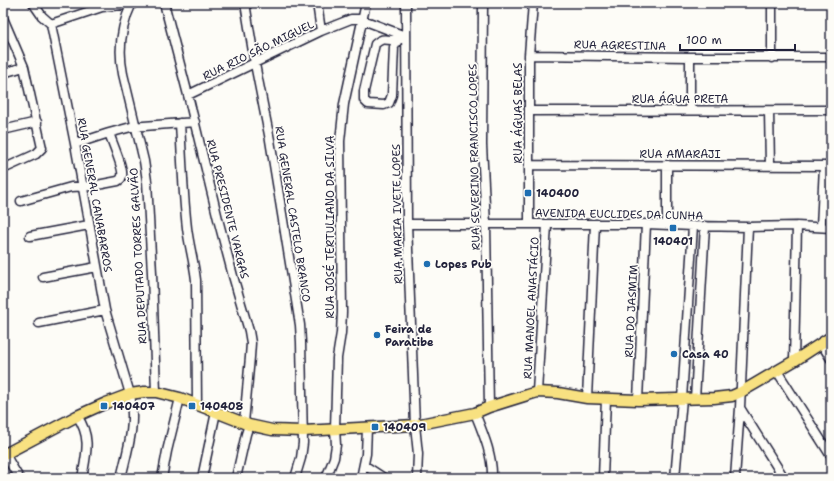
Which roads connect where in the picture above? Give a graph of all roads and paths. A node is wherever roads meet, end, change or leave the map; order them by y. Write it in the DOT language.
graph roads {
  1 [pos="33,3"];
  2 [pos="131,3"];
  3 [pos="164,3"];
  4 [pos="244,3"];
  5 [pos="317,3"];
  6 [pos="366,3"];
  7 [pos="406,3"];
  8 [pos="483,3"];
  9 [pos="533,3"];
  10 [pos="772,3"];
  11 [pos="3,18"];
  12 [pos="362,20"];
  13 [pos="51,24"];
  14 [pos="321,31"];
  15 [pos="405,36"];
  16 [pos="398,40"];
  17 [pos="530,55"];
  18 [pos="690,57"];
  19 [pos="831,57"];
  20 [pos="772,58"];
  21 [pos="255,64"];
  22 [pos="24,67"];
  23 [pos="3,73"];
  24 [pos="188,95"];
  25 [pos="690,110"];
  26 [pos="769,110"];
  27 [pos="831,110"];
  28 [pos="529,111"];
  29 [pos="37,122"];
  30 [pos="195,122"];
  31 [pos="180,123"];
  32 [pos="136,127"];
  33 [pos="3,130"];
  34 [pos="109,133"];
  35 [pos="75,144"];
  36 [pos="529,165"];
  37 [pos="667,165"];
  38 [pos="770,166"];
  39 [pos="827,166"];
  40 [pos="3,169"];
  41 [pos="82,187"];
  42 [pos="21,201"];
  43 [pos="407,224"];
  44 [pos="529,224"];
  45 [pos="595,224"];
  46 [pos="646,224"];
  47 [pos="89,225"];
  48 [pos="486,225"];
  49 [pos="547,225"];
  50 [pos="667,225"];
  51 [pos="693,226"];
  52 [pos="705,226"];
  53 [pos="797,226"];
  54 [pos="748,227"];
  55 [pos="821,228"];
  56 [pos="831,228"];
  57 [pos="30,236"];
  58 [pos="97,268"];
  59 [pos="43,277"];
  60 [pos="105,310"];
  61 [pos="39,322"];
  62 [pos="831,337"];
  63 [pos="821,343"];
  64 [pos="831,359"];
  65 [pos="794,361"];
  66 [pos="777,370"];
  67 [pos="156,392"];
  68 [pos="537,392"];
  69 [pos="741,392"];
  70 [pos="130,394"];
  71 [pos="180,398"];
  72 [pos="587,398"];
  73 [pos="606,399"];
  74 [pos="682,399"];
  75 [pos="696,399"];
  76 [pos="638,400"];
  77 [pos="197,405"];
  78 [pos="489,407"];
  79 [pos="740,408"];
  80 [pos="216,412"];
  81 [pos="476,413"];
  82 [pos="77,416"];
  83 [pos="247,424"];
  84 [pos="415,425"];
  85 [pos="367,428"];
  86 [pos="335,429"];
  87 [pos="303,431"];
  88 [pos="4,455"];
  89 [pos="831,456"];
  90 [pos="364,466"];
  91 [pos="19,478"];
  92 [pos="82,478"];
  93 [pos="121,478"];
  94 [pos="162,478"];
  95 [pos="202,478"];
  96 [pos="236,478"];
  97 [pos="295,478"];
  98 [pos="326,478"];
  99 [pos="361,478"];
  100 [pos="384,478"];
  101 [pos="417,478"];
  102 [pos="492,478"];
  103 [pos="603,478"];
  104 [pos="674,478"];
  105 [pos="735,478"];
  106 [pos="784,478"];
  1 -- 13 [label="street"];
  2 -- 13 [label="street"];
  2 -- 32 [label="street, RUA DEPUTADO TORRES GALVÃO"];
  3 -- 24 [label="street, RUA PRESIDENTE VARGAS"];
  4 -- 21 [label="street, RUA GENERAL CASTELO BRANCO"];
  5 -- 14 [label="street"];
  6 -- 12 [label="street, RUA JOSÉ TERTULIANO DA SILVA"];
  7 -- 15 [label="street, RUA MARIA IVETE LOPES"];
  8 -- 48 [label="street, RUA SEVERINO FRANCISCO LOPES"];
  9 -- 17 [label="street, RUA ÁGUAS BELAS"];
  10 -- 20 [label="street"];
  11 -- 22 [label="street"];
  12 -- 14 [label="street, RUA RIO SÃO MIGUEL"];
  12 -- 15 [label="street, RUA RIO SÃO MIGUEL"];
  12 -- 86 [label="street, RUA JOSÉ TERTULIANO DA SILVA"];
  13 -- 35 [label="street, RUA GENERAL CANABARROS"];
  14 -- 21 [label="street, RUA RIO SÃO MIGUEL"];
  15 -- 16 [label="street"];
  15 -- 43 [label="street, RUA MARIA IVETE LOPES"];
  16 -- 16 [label="street"];
  17 -- 18 [label="street, RUA AGRESTINA"];
  17 -- 28 [label="street, RUA ÁGUAS BELAS"];
  18 -- 20 [label="street, RUA AGRESTINA"];
  18 -- 25 [label="street"];
  19 -- 20 [label="street, RUA AGRESTINA"];
  21 -- 24 [label="street, RUA RIO SÃO MIGUEL"];
  21 -- 87 [label="street, RUA GENERAL CASTELO BRANCO"];
  22 -- 23 [label="street"];
  22 -- 29 [label="street"];
  24 -- 30 [label="street, RUA PRESIDENTE VARGAS"];
  25 -- 26 [label="street, RUA ÁGUA PRETA"];
  25 -- 28 [label="street, RUA ÁGUA PRETA"];
  26 -- 27 [label="street, RUA ÁGUA PRETA"];
  26 -- 38 [label="street"];
  28 -- 36 [label="street, RUA ÁGUAS BELAS"];
  29 -- 33 [label="street"];
  29 -- 40 [label="street"];
  30 -- 31 [label="street"];
  30 -- 83 [label="street, RUA PRESIDENTE VARGAS"];
  31 -- 32 [label="street"];
  31 -- 77 [label="street"];
  32 -- 34 [label="street"];
  32 -- 67 [label="street, RUA DEPUTADO TORRES GALVÃO"];
  34 -- 35 [label="street"];
  34 -- 41 [label="street"];
  35 -- 41 [label="street, RUA GENERAL CANABARROS"];
  36 -- 37 [label="street, RUA AMARAJI"];
  36 -- 44 [label="street, RUA ÁGUAS BELAS"];
  37 -- 38 [label="street, RUA AMARAJI"];
  37 -- 50 [label="street"];
  38 -- 39 [label="street, RUA AMARAJI"];
  39 -- 55 [label="street"];
  41 -- 42 [label="street"];
  41 -- 47 [label="street, RUA GENERAL CANABARROS"];
  43 -- 48 [label="street, AVENIDA EUCLIDES DA CUNHA"];
  43 -- 84 [label="street, RUA MARIA IVETE LOPES"];
  44 -- 48 [label="street, AVENIDA EUCLIDES DA CUNHA"];
  44 -- 49 [label="street, AVENIDA EUCLIDES DA CUNHA"];
  45 -- 46 [label="street, AVENIDA EUCLIDES DA CUNHA"];
  45 -- 49 [label="street, AVENIDA EUCLIDES DA CUNHA"];
  45 -- 72 [label="street"];
  46 -- 50 [label="street, AVENIDA EUCLIDES DA CUNHA"];
  46 -- 76 [label="street, RUA DO JASMIM"];
  47 -- 57 [label="street"];
  47 -- 58 [label="street, RUA GENERAL CANABARROS"];
  48 -- 78 [label="street, RUA SEVERINO FRANCISCO LOPES"];
  49 -- 68 [label="street, RUA MANOEL ANASTÁCIO"];
  50 -- 51 [label="street, AVENIDA EUCLIDES DA CUNHA"];
  51 -- 52 [label="street, AVENIDA EUCLIDES DA CUNHA"];
  51 -- 74 [label="street"];
  52 -- 54 [label="street, AVENIDA EUCLIDES DA CUNHA"];
  52 -- 75 [label="street"];
  53 -- 54 [label="street, AVENIDA EUCLIDES DA CUNHA"];
  53 -- 55 [label="street, AVENIDA EUCLIDES DA CUNHA"];
  53 -- 65 [label="street"];
  54 -- 69 [label="street"];
  55 -- 56 [label="street, AVENIDA EUCLIDES DA CUNHA"];
  58 -- 59 [label="street"];
  58 -- 60 [label="street, RUA GENERAL CANABARROS"];
  60 -- 61 [label="street"];
  60 -- 70 [label="street, RUA GENERAL CANABARROS"];
  62 -- 63 [label="main road"];
  63 -- 64 [label="street"];
  63 -- 65 [label="main road"];
  65 -- 66 [label="main road"];
  66 -- 69 [label="main road"];
  66 -- 89 [label="street"];
  67 -- 70 [label="main road"];
  67 -- 71 [label="main road"];
  68 -- 72 [label="main road"];
  68 -- 78 [label="main road"];
  69 -- 75 [label="main road"];
  69 -- 79 [label="street"];
  70 -- 82 [label="main road"];
  70 -- 93 [label="street, RUA GENERAL CANABARROS"];
  71 -- 77 [label="main road"];
  71 -- 94 [label="street"];
  72 -- 73 [label="main road"];
  73 -- 76 [label="main road"];
  73 -- 103 [label="street"];
  74 -- 75 [label="main road"];
  74 -- 76 [label="main road"];
  74 -- 104 [label="street"];
  77 -- 80 [label="main road"];
  78 -- 81 [label="main road"];
  79 -- 105 [label="street"];
  79 -- 106 [label="street"];
  80 -- 83 [label="main road"];
  80 -- 95 [label="street"];
  81 -- 84 [label="main road"];
  81 -- 102 [label="street"];
  82 -- 88 [label="main road"];
  82 -- 92 [label="street"];
  83 -- 87 [label="main road"];
  83 -- 96 [label="street, RUA PRESIDENTE VARGAS"];
  84 -- 85 [label="main road"];
  84 -- 101 [label="street, RUA MARIA IVETE LOPES"];
  85 -- 86 [label="main road"];
  85 -- 90 [label="street"];
  86 -- 87 [label="main road"];
  86 -- 98 [label="street, RUA JOSÉ TERTULIANO DA SILVA"];
  87 -- 97 [label="street, RUA GENERAL CASTELO BRANCO"];
  88 -- 91 [label="street"];
  90 -- 99 [label="street"];
  90 -- 100 [label="street"];
}
